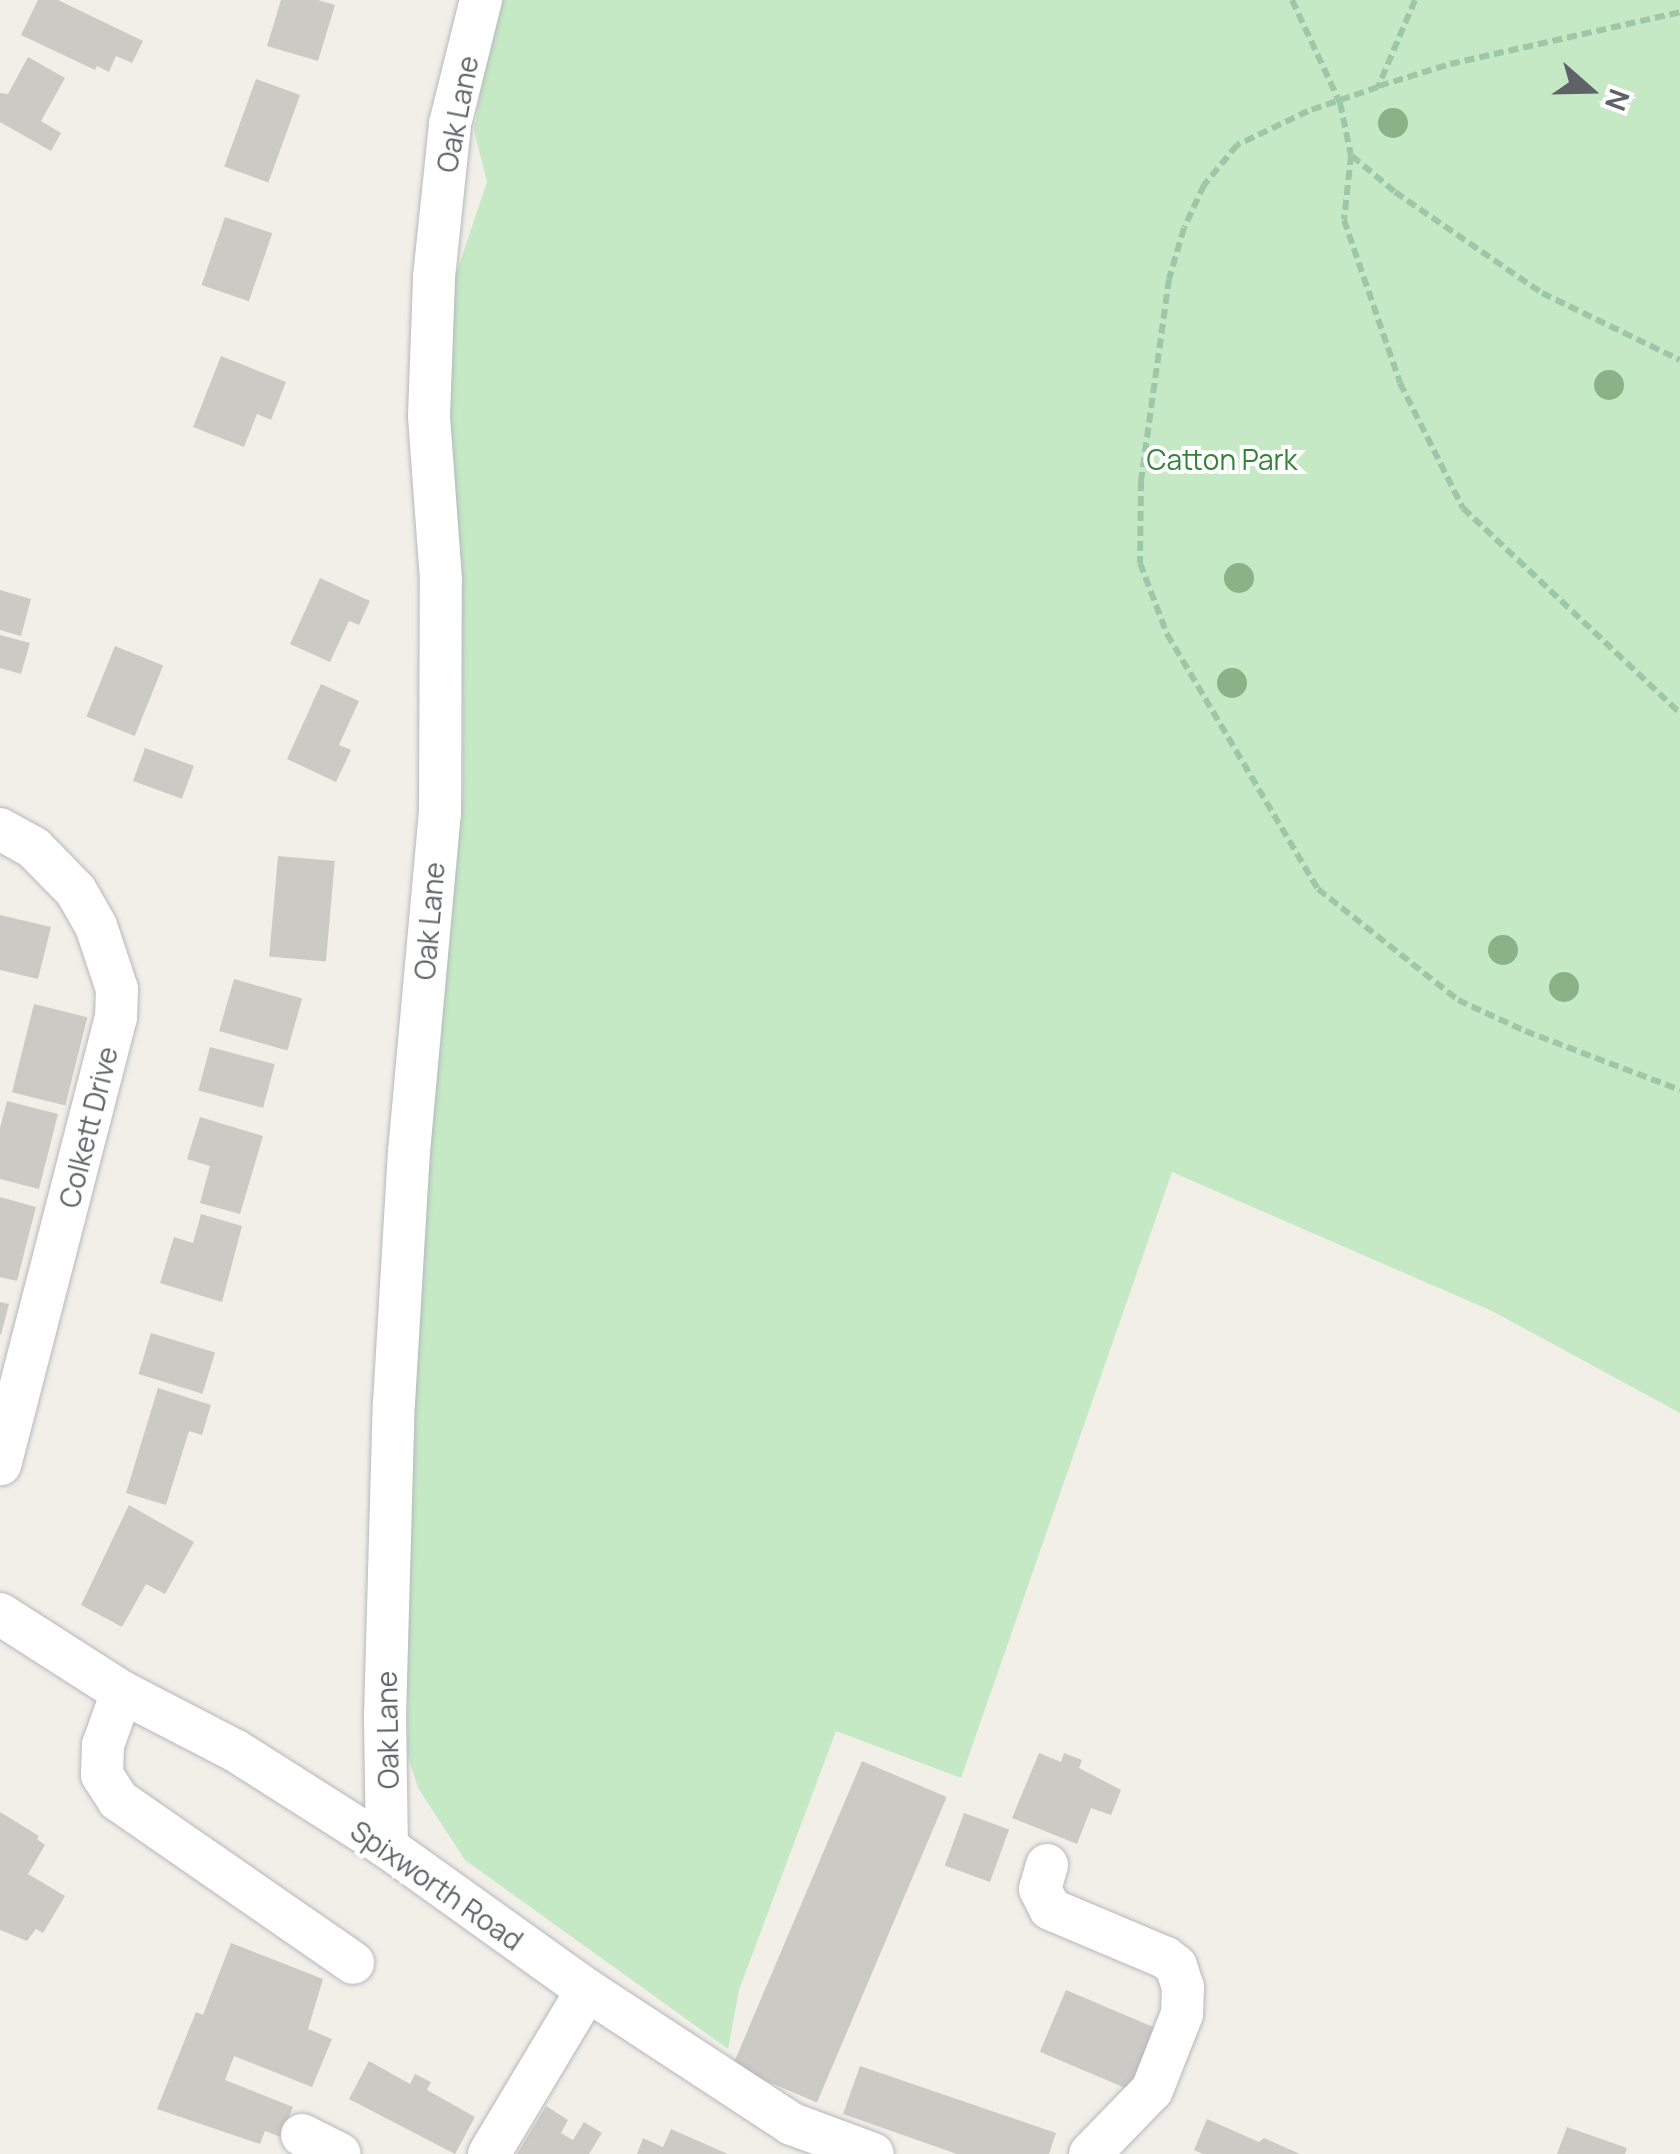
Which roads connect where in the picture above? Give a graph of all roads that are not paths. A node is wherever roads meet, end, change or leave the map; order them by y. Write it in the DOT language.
graph roads {
  1 [pos="481,0"];
  2 [pos="0,829"];
  3 [pos="0,1464"];
  4 [pos="0,1614"];
  5 [pos="122,1692"];
  6 [pos="386,1847"];
  7 [pos="1047,1865"];
  8 [pos="353,1963"];
  9 [pos="586,1990"];
  10 [pos="302,2135"];
  11 [pos="340,2154"];
  12 [pos="489,2154"];
  13 [pos="873,2154"];
  14 [pos="1090,2154"];
  1 -- 6 [label="street, Oak Lane"];
  2 -- 3 [label="street, Colkett Drive"];
  4 -- 5 [label="street, Spixworth Road"];
  5 -- 6 [label="street, Spixworth Road"];
  5 -- 8 [label="street"];
  6 -- 9 [label="street, Spixworth Road"];
  7 -- 14 [label="street"];
  9 -- 12 [label="street"];
  9 -- 13 [label="street, Spixworth Road"];
  10 -- 11 [label="street"];
}
